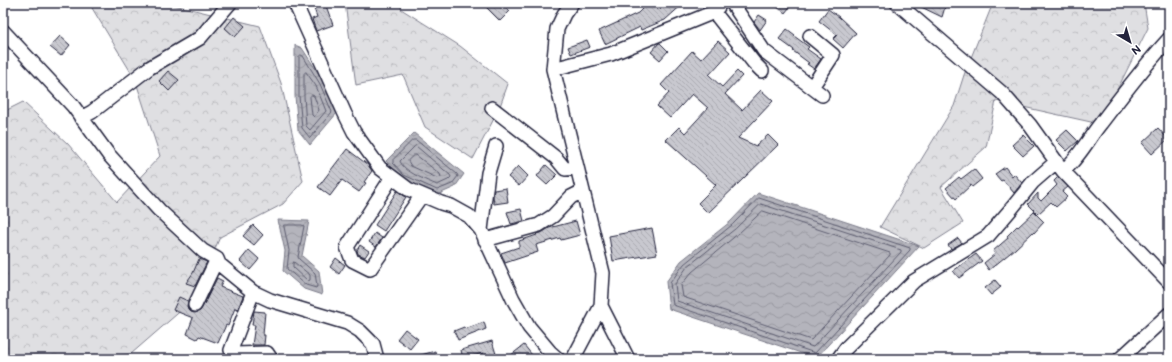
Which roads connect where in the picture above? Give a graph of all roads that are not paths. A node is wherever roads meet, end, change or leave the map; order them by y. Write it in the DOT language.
graph roads {
  1 [pos="230,3"];
  2 [pos="296,3"];
  3 [pos="572,3"];
  4 [pos="732,3"];
  5 [pos="898,3"];
  6 [pos="715,8"];
  7 [pos="3,31"];
  8 [pos="810,36"];
  9 [pos="1169,39"];
  10 [pos="553,69"];
  11 [pos="762,70"];
  12 [pos="492,108"];
  13 [pos="81,118"];
  14 [pos="496,146"];
  15 [pos="1060,166"];
  16 [pos="577,168"];
  17 [pos="392,177"];
  18 [pos="583,191"];
  19 [pos="422,195"];
  20 [pos="483,235"];
  21 [pos="217,259"];
  22 [pos="1169,282"];
  23 [pos="254,292"];
  24 [pos="195,305"];
  25 [pos="601,306"];
  26 [pos="1169,314"];
  27 [pos="271,359"];
  28 [pos="377,359"];
  29 [pos="558,359"];
  30 [pos="573,359"];
  31 [pos="628,359"];
  32 [pos="838,359"];
  33 [pos="1120,359"];
  1 -- 13 [label="street"];
  2 -- 17 [label="street"];
  3 -- 10 [label="street"];
  4 -- 8 [label="street"];
  5 -- 15 [label="street"];
  6 -- 10 [label="street"];
  6 -- 11 [label="street"];
  7 -- 13 [label="street"];
  9 -- 15 [label="street"];
  10 -- 16 [label="street"];
  12 -- 16 [label="street"];
  13 -- 21 [label="street"];
  14 -- 20 [label="street"];
  15 -- 22 [label="street"];
  15 -- 32 [label="street"];
  16 -- 18 [label="street"];
  17 -- 19 [label="street"];
  17 -- 19 [label="street"];
  18 -- 20 [label="street"];
  18 -- 25 [label="street"];
  19 -- 20 [label="street"];
  20 -- 29 [label="street"];
  21 -- 23 [label="street"];
  21 -- 24 [label="street"];
  23 -- 27 [label="street"];
  23 -- 28 [label="street"];
  25 -- 30 [label="street"];
  25 -- 31 [label="street"];
  26 -- 33 [label="street"];
}
